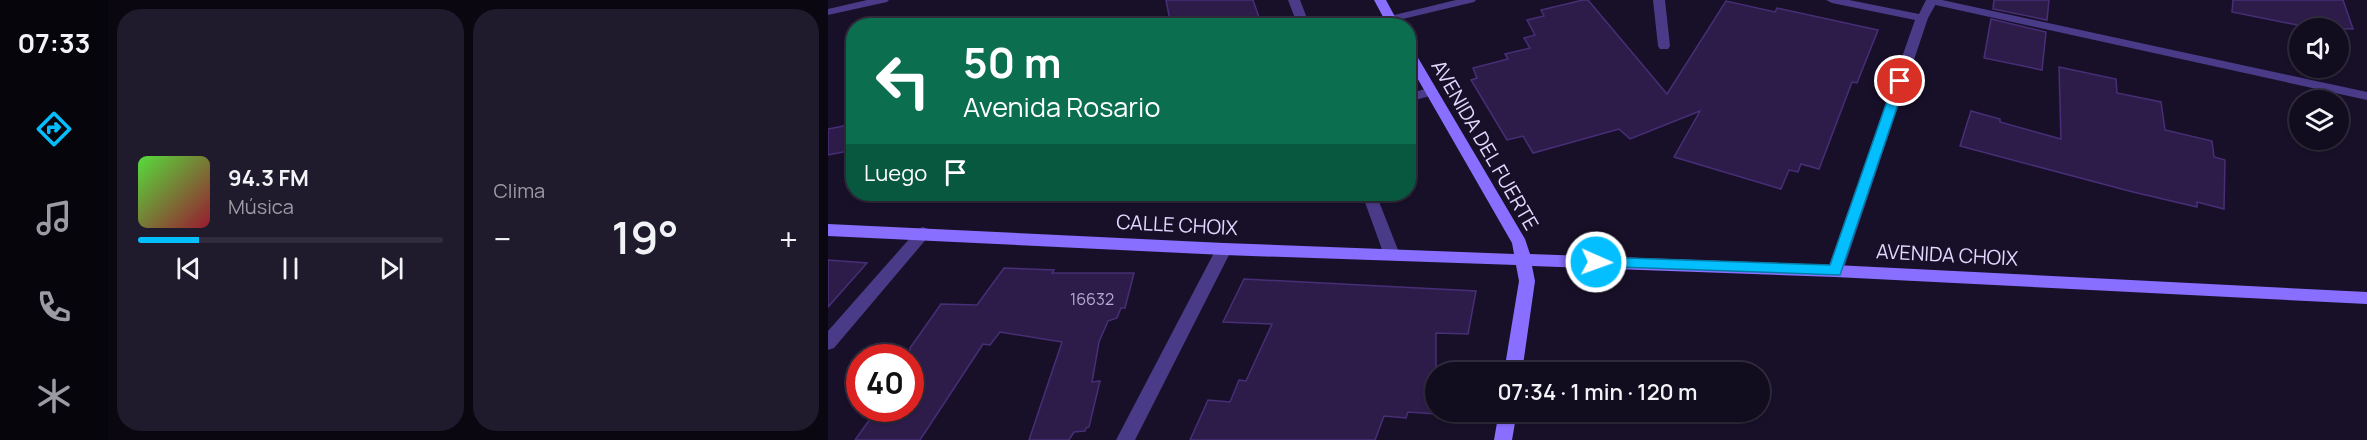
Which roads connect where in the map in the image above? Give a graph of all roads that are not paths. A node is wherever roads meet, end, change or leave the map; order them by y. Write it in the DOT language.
graph roads {
  1 [pos="883,0"];
  2 [pos="1294,0"];
  3 [pos="1380,0"];
  4 [pos="1470,0"];
  5 [pos="1659,0"];
  6 [pos="1832,0"];
  7 [pos="1931,1"];
  8 [pos="828,12"];
  9 [pos="1301,18"];
  10 [pos="1390,18"];
  11 [pos="1406,18"];
  12 [pos="1922,18"];
  13 [pos="1664,46"];
  14 [pos="1416,64"];
  15 [pos="1432,91"];
  16 [pos="1416,96"];
  17 [pos="2367,96"];
  18 [pos="1372,201"];
  19 [pos="828,230"];
  20 [pos="923,234"];
  21 [pos="1224,249"];
  22 [pos="1392,255"];
  23 [pos="1525,260"];
  24 [pos="1835,271"];
  25 [pos="2367,298"];
  26 [pos="828,343"];
  27 [pos="1515,362"];
  28 [pos="1506,422"];
  29 [pos="1125,440"];
  30 [pos="1503,440"];
  1 -- 8 [label="street"];
  2 -- 9 [label="street"];
  3 -- 10 [label="street"];
  4 -- 11 [label="street"];
  5 -- 13 [label="street"];
  6 -- 12 [label="street"];
  7 -- 12 [label="street"];
  7 -- 17 [label="street"];
  12 -- 24 [label="street"];
  14 -- 15 [label="street, AVENIDA DEL FUERTE"];
  15 -- 16 [label="street"];
  15 -- 23 [label="street, AVENIDA DEL FUERTE"];
  18 -- 22 [label="street"];
  19 -- 20 [label="street, CALLE CHOIX"];
  20 -- 21 [label="street, CALLE CHOIX"];
  20 -- 26 [label="street"];
  21 -- 22 [label="street, CALLE CHOIX"];
  21 -- 29 [label="street"];
  22 -- 23 [label="street, CALLE CHOIX"];
  23 -- 24 [label="street, AVENIDA CHOIX"];
  23 -- 27 [label="street"];
  24 -- 25 [label="street, AVENIDA CHOIX"];
  28 -- 30 [label="street"];
}
